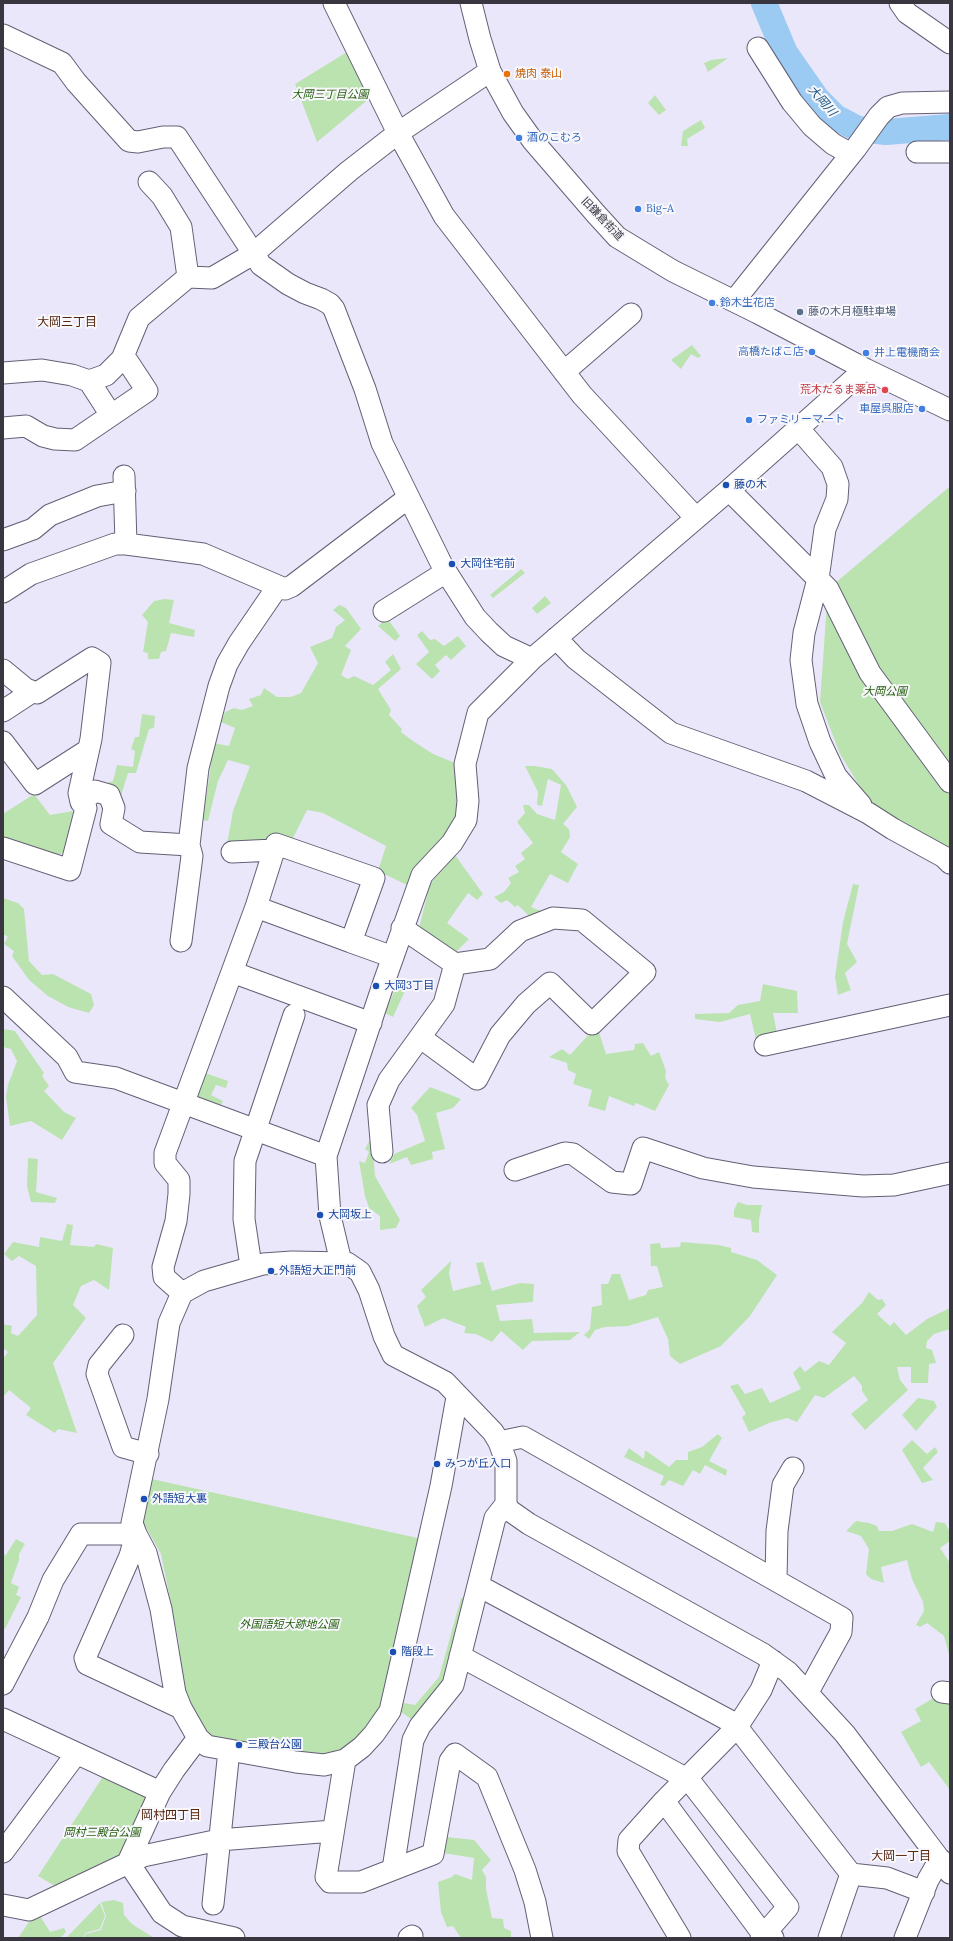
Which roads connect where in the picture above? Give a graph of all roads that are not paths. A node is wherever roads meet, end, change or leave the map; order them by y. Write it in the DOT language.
graph roads {
  1 [pos="334,3"];
  2 [pos="472,3"];
  3 [pos="900,3"];
  4 [pos="3,35"];
  5 [pos="950,43"];
  6 [pos="758,48"];
  7 [pos="490,71"];
  8 [pos="950,102"];
  9 [pos="398,133"];
  10 [pos="854,151"];
  11 [pos="917,152"];
  12 [pos="950,152"];
  13 [pos="149,182"];
  14 [pos="253,254"];
  15 [pos="188,277"];
  16 [pos="734,301"];
  17 [pos="631,314"];
  18 [pos="122,359"];
  19 [pos="865,370"];
  20 [pos="564,372"];
  21 [pos="3,373"];
  22 [pos="89,381"];
  23 [pos="950,410"];
  24 [pos="111,415"];
  25 [pos="3,428"];
  26 [pos="798,428"];
  27 [pos="729,490"];
  28 [pos="408,498"];
  29 [pos="696,518"];
  30 [pos="3,540"];
  31 [pos="126,544"];
  32 [pos="446,572"];
  33 [pos="818,579"];
  34 [pos="278,586"];
  35 [pos="3,591"];
  36 [pos="384,612"];
  37 [pos="556,638"];
  38 [pos="532,659"];
  39 [pos="3,670"];
  40 [pos="32,692"];
  41 [pos="3,711"];
  42 [pos="3,742"];
  43 [pos="88,750"];
  44 [pos="950,782"];
  45 [pos="81,802"];
  46 [pos="868,813"];
  47 [pos="189,845"];
  48 [pos="3,848"];
  49 [pos="274,850"];
  50 [pos="232,852"];
  51 [pos="950,862"];
  52 [pos="256,907"];
  53 [pos="402,928"];
  54 [pos="181,941"];
  55 [pos="351,942"];
  56 [pos="393,958"];
  57 [pos="455,964"];
  58 [pos="232,972"];
  59 [pos="3,998"];
  60 [pos="950,1005"];
  61 [pos="294,1015"];
  62 [pos="371,1023"];
  63 [pos="421,1038"];
  64 [pos="765,1045"];
  65 [pos="185,1103"];
  66 [pos="254,1130"];
  67 [pos="382,1152"];
  68 [pos="326,1156"];
  69 [pos="515,1170"];
  70 [pos="950,1173"];
  71 [pos="341,1262"];
  72 [pos="251,1266"];
  73 [pos="182,1293"];
  74 [pos="123,1335"];
  75 [pos="457,1397"];
  76 [pos="499,1442"];
  77 [pos="148,1454"];
  78 [pos="793,1468"];
  79 [pos="506,1504"];
  80 [pos="136,1534"];
  81 [pos="776,1580"];
  82 [pos="479,1586"];
  83 [pos="460,1656"];
  84 [pos="773,1661"];
  85 [pos="3,1684"];
  86 [pos="808,1692"];
  87 [pos="181,1708"];
  88 [pos="3,1719"];
  89 [pos="737,1727"];
  90 [pos="198,1738"];
  91 [pos="229,1750"];
  92 [pos="76,1754"];
  93 [pos="345,1760"];
  94 [pos="687,1778"];
  95 [pos="160,1792"];
  96 [pos="664,1801"];
  97 [pos="333,1832"];
  98 [pos="220,1840"];
  99 [pos="3,1852"];
  100 [pos="128,1862"];
  101 [pos="945,1866"];
  102 [pos="393,1869"];
  103 [pos="851,1874"];
  104 [pos="924,1892"];
  105 [pos="213,1904"];
  106 [pos="3,1905"];
  107 [pos="766,1936"];
  108 [pos="234,1938"];
  109 [pos="542,1938"];
  110 [pos="680,1938"];
  111 [pos="829,1938"];
  112 [pos="905,1938"];
  1 -- 9 [label="street"];
  2 -- 7 [label="street, 旧鎌倉街道"];
  3 -- 5 [label="street"];
  4 -- 14 [label="street"];
  6 -- 10 [label="street"];
  7 -- 9 [label="street"];
  7 -- 16 [label="street, 旧鎌倉街道"];
  8 -- 10 [label="street"];
  9 -- 14 [label="street"];
  9 -- 20 [label="street"];
  10 -- 16 [label="street"];
  11 -- 12 [label="street"];
  13 -- 15 [label="street"];
  14 -- 15 [label="street"];
  14 -- 28 [label="street"];
  15 -- 18 [label="street"];
  16 -- 19 [label="street, 旧鎌倉街道"];
  17 -- 20 [label="street"];
  18 -- 22 [label="street"];
  18 -- 24 [label="street"];
  19 -- 23 [label="street, 旧鎌倉街道"];
  19 -- 26 [label="street"];
  20 -- 29 [label="street"];
  21 -- 22 [label="street"];
  22 -- 24 [label="street"];
  24 -- 25 [label="street"];
  26 -- 27 [label="street"];
  26 -- 33 [label="street"];
  27 -- 29 [label="street"];
  27 -- 33 [label="street"];
  28 -- 32 [label="street"];
  28 -- 34 [label="street"];
  29 -- 37 [label="street"];
  30 -- 31 [label="street"];
  31 -- 34 [label="street"];
  31 -- 35 [label="street"];
  32 -- 36 [label="street"];
  32 -- 38 [label="street"];
  33 -- 44 [label="street"];
  33 -- 46 [label="street"];
  34 -- 47 [label="street"];
  37 -- 38 [label="street"];
  37 -- 46 [label="street"];
  38 -- 53 [label="street"];
  39 -- 40 [label="street"];
  40 -- 41 [label="street"];
  40 -- 43 [label="street"];
  42 -- 43 [label="street"];
  43 -- 45 [label="street"];
  45 -- 47 [label="street"];
  45 -- 48 [label="street"];
  46 -- 51 [label="street"];
  47 -- 54 [label="street"];
  49 -- 50 [label="street"];
  49 -- 52 [label="street"];
  49 -- 55 [label="street"];
  52 -- 55 [label="street"];
  52 -- 58 [label="street"];
  53 -- 56 [label="street"];
  53 -- 57 [label="street"];
  55 -- 56 [label="street"];
  56 -- 62 [label="street"];
  57 -- 63 [label="street"];
  57 -- 63 [label="street"];
  58 -- 62 [label="street"];
  58 -- 65 [label="street"];
  59 -- 65 [label="street"];
  60 -- 64 [label="street"];
  61 -- 66 [label="street"];
  62 -- 68 [label="street"];
  63 -- 67 [label="street"];
  65 -- 66 [label="street"];
  65 -- 73 [label="street"];
  66 -- 68 [label="street"];
  66 -- 72 [label="street"];
  68 -- 71 [label="street"];
  69 -- 70 [label="street"];
  71 -- 72 [label="street"];
  71 -- 75 [label="street"];
  72 -- 73 [label="street"];
  73 -- 77 [label="street"];
  74 -- 77 [label="street"];
  75 -- 76 [label="street"];
  75 -- 93 [label="street"];
  76 -- 79 [label="street"];
  76 -- 81 [label="street"];
  77 -- 80 [label="street"];
  78 -- 81 [label="street"];
  79 -- 82 [label="street"];
  79 -- 84 [label="street"];
  80 -- 85 [label="street"];
  80 -- 87 [label="street"];
  80 -- 87 [label="street"];
  81 -- 86 [label="street"];
  82 -- 83 [label="street"];
  82 -- 89 [label="street"];
  83 -- 94 [label="street"];
  83 -- 102 [label="street"];
  84 -- 86 [label="street"];
  84 -- 89 [label="street"];
  86 -- 101 [label="street"];
  87 -- 90 [label="street"];
  88 -- 92 [label="street"];
  89 -- 94 [label="street"];
  89 -- 103 [label="street"];
  90 -- 91 [label="street"];
  90 -- 95 [label="street"];
  91 -- 93 [label="street"];
  91 -- 98 [label="street"];
  92 -- 95 [label="street"];
  92 -- 99 [label="street"];
  93 -- 97 [label="street"];
  94 -- 96 [label="street"];
  94 -- 107 [label="street"];
  95 -- 100 [label="street"];
  96 -- 107 [label="street"];
  96 -- 110 [label="street"];
  97 -- 98 [label="street"];
  97 -- 102 [label="street"];
  98 -- 100 [label="street"];
  98 -- 105 [label="street"];
  100 -- 106 [label="street"];
  100 -- 108 [label="street"];
  101 -- 104 [label="street"];
  102 -- 109 [label="street"];
  103 -- 104 [label="street"];
  103 -- 111 [label="street"];
  104 -- 112 [label="street"];
}
